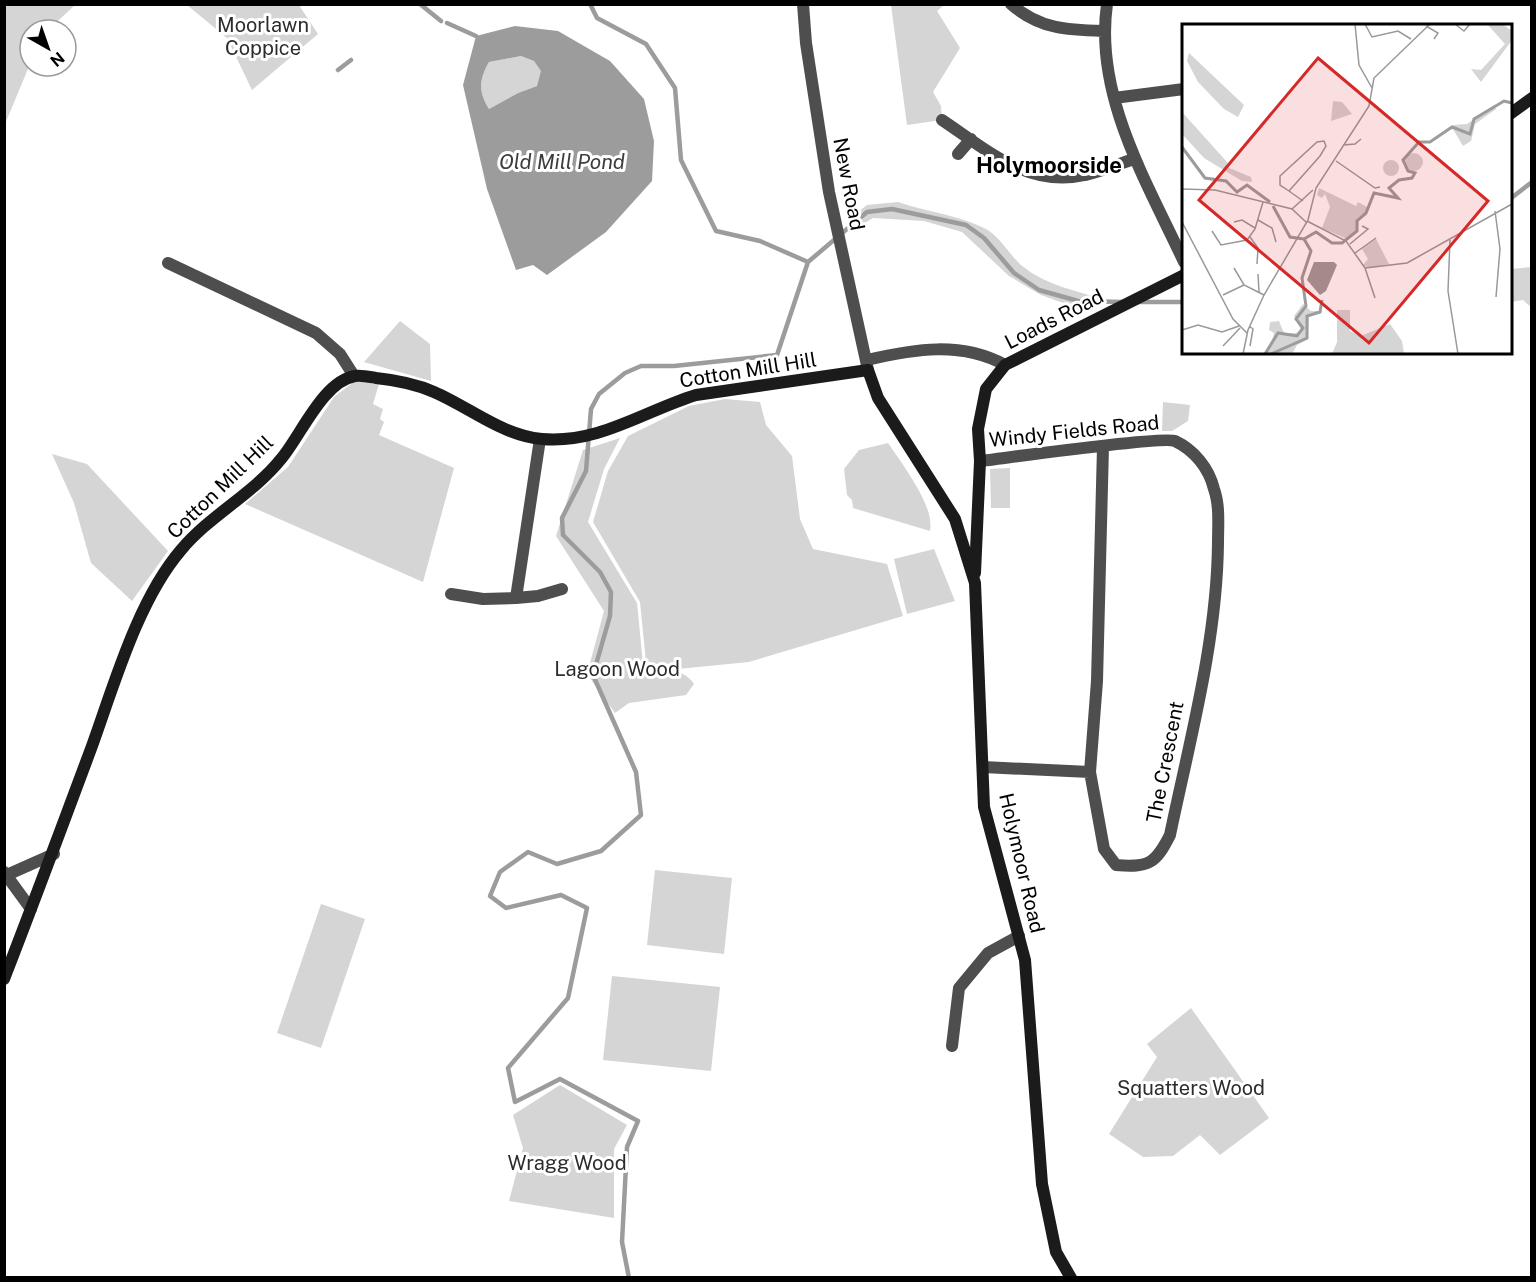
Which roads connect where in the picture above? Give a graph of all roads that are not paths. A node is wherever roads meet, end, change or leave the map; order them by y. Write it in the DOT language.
graph roads {
  1 [pos="803,4"];
  2 [pos="1011,4"];
  3 [pos="1107,4"];
  4 [pos="1103,31"];
  5 [pos="1182,89"];
  6 [pos="1114,98"];
  7 [pos="1532,98"];
  8 [pos="1512,113"];
  9 [pos="942,120"];
  10 [pos="971,139"];
  11 [pos="958,154"];
  12 [pos="1134,159"];
  13 [pos="1182,258"];
  14 [pos="168,263"];
  15 [pos="1182,276"];
  16 [pos="867,365"];
  17 [pos="1005,365"];
  18 [pos="354,376"];
  19 [pos="540,439"];
  20 [pos="1173,440"];
  21 [pos="1103,447"];
  22 [pos="980,461"];
  23 [pos="975,583"];
  24 [pos="562,589"];
  25 [pos="451,594"];
  26 [pos="516,598"];
  27 [pos="983,767"];
  28 [pos="1090,772"];
  29 [pos="54,854"];
  30 [pos="7,873"];
  31 [pos="32,909"];
  32 [pos="1019,936"];
  33 [pos="4,979"];
  34 [pos="952,1046"];
  35 [pos="1071,1278"];
  1 -- 16 [label="street, New Road"];
  2 -- 4 [label="street"];
  3 -- 4 [label="street"];
  4 -- 6 [label="street"];
  5 -- 6 [label="street"];
  6 -- 12 [label="street"];
  7 -- 8 [label="street"];
  9 -- 10 [label="street"];
  10 -- 11 [label="street"];
  10 -- 12 [label="street"];
  12 -- 13 [label="street"];
  14 -- 18 [label="street"];
  15 -- 17 [label="street, Loads Road"];
  16 -- 17 [label="street, Loads Road"];
  16 -- 19 [label="street, Cotton Mill Hill"];
  16 -- 23 [label="street, Holymoor Road"];
  17 -- 22 [label="street"];
  18 -- 19 [label="street, Cotton Mill Hill"];
  18 -- 29 [label="street, Cotton Mill Hill"];
  19 -- 26 [label="street"];
  20 -- 21 [label="street, Windy Fields Road"];
  20 -- 28 [label="street, The Crescent"];
  21 -- 22 [label="street, Windy Fields Road"];
  21 -- 28 [label="street, The Crescent"];
  22 -- 23 [label="street"];
  23 -- 27 [label="street, Holymoor Road"];
  24 -- 26 [label="street"];
  25 -- 26 [label="street"];
  27 -- 28 [label="street"];
  27 -- 32 [label="street, Holymoor Road"];
  29 -- 30 [label="street"];
  29 -- 31 [label="street, Cotton Mill Hill"];
  30 -- 31 [label="street"];
  31 -- 33 [label="street, Cotton Mill Hill"];
  32 -- 34 [label="street"];
  32 -- 35 [label="street, Holymoor Road"];
}
